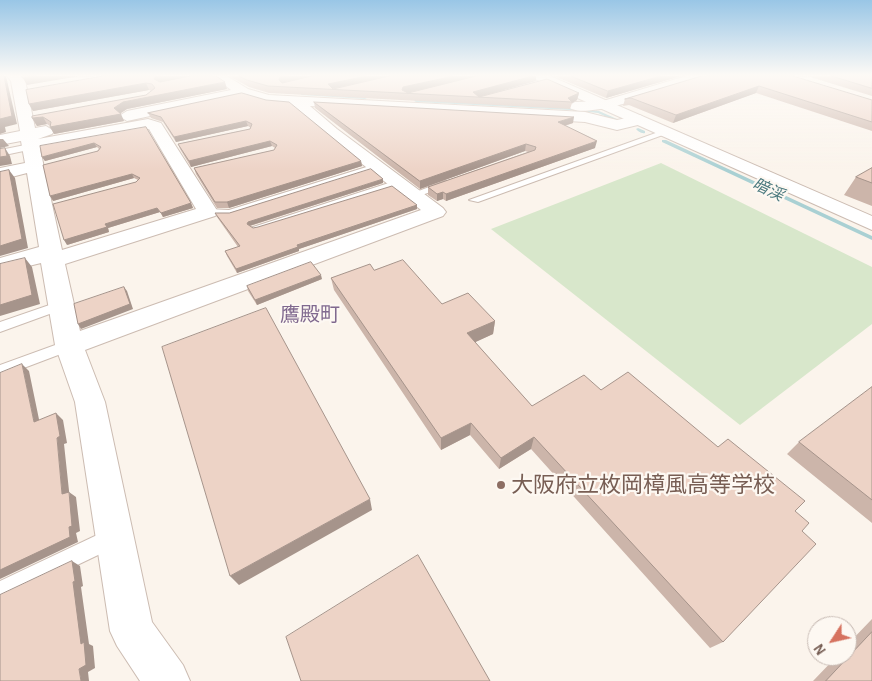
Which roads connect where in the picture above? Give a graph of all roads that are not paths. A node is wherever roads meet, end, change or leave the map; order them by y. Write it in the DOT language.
graph roads {
  1 [pos="43,108"];
  2 [pos="105,108"];
  3 [pos="216,108"];
  4 [pos="304,108"];
  5 [pos="427,108"];
  6 [pos="613,108"];
  7 [pos="220,112"];
  8 [pos="23,114"];
  9 [pos="640,120"];
  10 [pos="174,122"];
  11 [pos="155,126"];
  12 [pos="667,132"];
  13 [pos="0,140"];
  14 [pos="0,153"];
  15 [pos="376,167"];
  16 [pos="0,174"];
  17 [pos="458,179"];
  18 [pos="303,182"];
  19 [pos="405,189"];
  20 [pos="474,200"];
  21 [pos="208,212"];
  22 [pos="872,224"];
  23 [pos="255,228"];
  24 [pos="52,256"];
  25 [pos="0,266"];
  26 [pos="61,305"];
  27 [pos="0,327"];
  28 [pos="69,345"];
  29 [pos="0,371"];
  30 [pos="114,537"];
  31 [pos="0,592"];
  32 [pos="167,681"];
  1 -- 8 [label="street"];
  2 -- 8 [label="street"];
  3 -- 7 [label="street"];
  4 -- 15 [label="street"];
  5 -- 9 [label="street"];
  6 -- 9 [label="street"];
  8 -- 11 [label="street"];
  8 -- 13 [label="street"];
  8 -- 14 [label="lane"];
  8 -- 16 [label="street"];
  8 -- 24 [label="street"];
  9 -- 12 [label="street"];
  10 -- 11 [label="street"];
  11 -- 21 [label="street"];
  12 -- 20 [label="lane"];
  12 -- 22 [label="street"];
  15 -- 19 [label="street"];
  15 -- 21 [label="lane"];
  17 -- 19 [label="lane"];
  18 -- 21 [label="lane"];
  19 -- 23 [label="lane"];
  19 -- 28 [label="street"];
  21 -- 24 [label="street"];
  24 -- 25 [label="street"];
  24 -- 26 [label="street"];
  26 -- 27 [label="lane"];
  26 -- 28 [label="street"];
  28 -- 29 [label="lane"];
  28 -- 30 [label="street"];
  30 -- 31 [label="lane"];
  30 -- 32 [label="street"];
}
